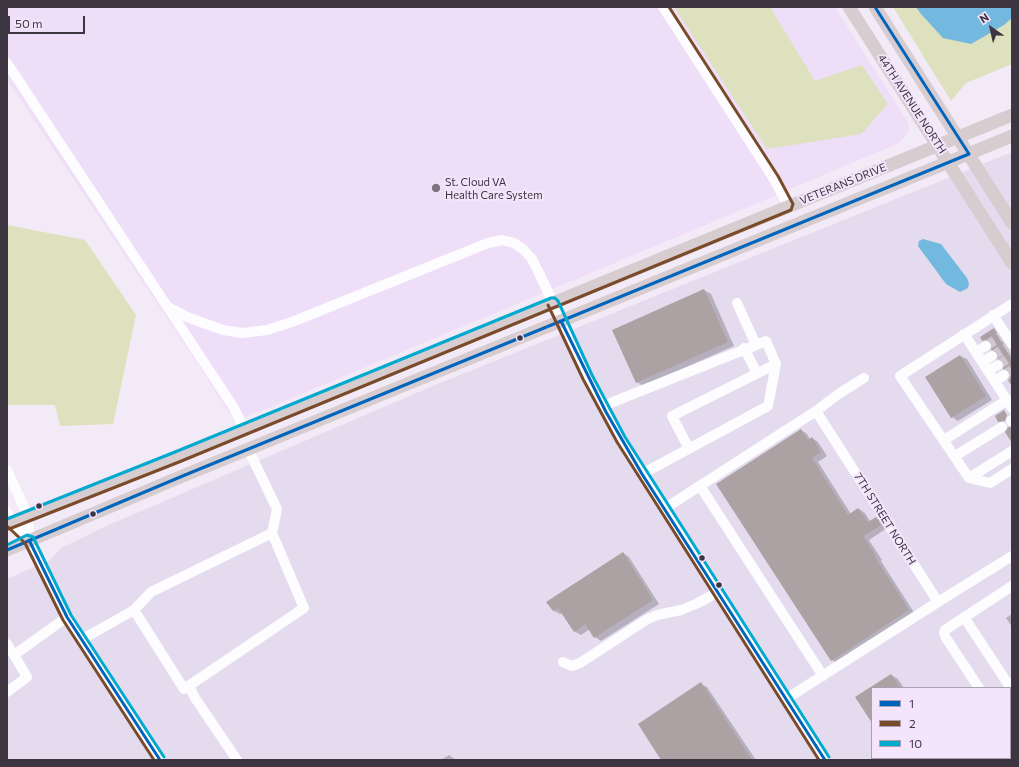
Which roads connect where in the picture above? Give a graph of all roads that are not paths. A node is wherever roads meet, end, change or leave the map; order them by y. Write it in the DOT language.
graph roads {
  1 [pos="663,7"];
  2 [pos="849,7"];
  3 [pos="875,7"];
  4 [pos="7,63"];
  5 [pos="1012,115"];
  6 [pos="1012,136"];
  7 [pos="958,137"];
  8 [pos="938,145"];
  9 [pos="969,154"];
  10 [pos="949,162"];
  11 [pos="788,206"];
  12 [pos="1012,223"];
  13 [pos="1012,263"];
  14 [pos="553,303"];
  15 [pos="737,303"];
  16 [pos="1012,304"];
  17 [pos="168,307"];
  18 [pos="993,316"];
  19 [pos="562,321"];
  20 [pos="964,334"];
  21 [pos="756,345"];
  22 [pos="1010,345"];
  23 [pos="986,346"];
  24 [pos="744,348"];
  25 [pos="976,352"];
  26 [pos="995,360"];
  27 [pos="776,364"];
  28 [pos="985,367"];
  29 [pos="757,373"];
  30 [pos="1004,374"];
  31 [pos="864,378"];
  32 [pos="995,381"];
  33 [pos="1010,404"];
  34 [pos="603,406"];
  35 [pos="816,411"];
  36 [pos="1002,427"];
  37 [pos="244,429"];
  38 [pos="944,440"];
  39 [pos="248,449"];
  40 [pos="689,449"];
  41 [pos="1012,451"];
  42 [pos="955,456"];
  43 [pos="1012,469"];
  44 [pos="7,470"];
  45 [pos="642,474"];
  46 [pos="969,478"];
  47 [pos="700,486"];
  48 [pos="664,509"];
  49 [pos="28,516"];
  50 [pos="8,520"];
  51 [pos="272,533"];
  52 [pos="29,540"];
  53 [pos="7,550"];
  54 [pos="1012,556"];
  55 [pos="1012,586"];
  56 [pos="718,592"];
  57 [pos="938,602"];
  58 [pos="134,610"];
  59 [pos="67,617"];
  60 [pos="964,617"];
  61 [pos="81,640"];
  62 [pos="7,644"];
  63 [pos="14,654"];
  64 [pos="563,662"];
  65 [pos="823,676"];
  66 [pos="189,686"];
  67 [pos="979,687"];
  68 [pos="1010,687"];
  69 [pos="7,692"];
  70 [pos="786,699"];
  71 [pos="160,760"];
  72 [pos="237,760"];
  73 [pos="825,760"];
  1 -- 11 [label="street"];
  2 -- 8 [label="main road, 44TH AVENUE NORTH"];
  3 -- 7 [label="main road, 44TH AVENUE NORTH"];
  4 -- 17 [label="street"];
  5 -- 7 [label="main road, VETERANS DRIVE"];
  6 -- 9 [label="main road, VETERANS DRIVE"];
  7 -- 8 [label="main road, VETERANS DRIVE"];
  7 -- 9 [label="main road, 44TH AVENUE NORTH"];
  8 -- 10 [label="main road, 44TH AVENUE NORTH"];
  8 -- 11 [label="main road, VETERANS DRIVE"];
  9 -- 10 [label="main road, VETERANS DRIVE"];
  9 -- 12 [label="main road, 44TH AVENUE NORTH"];
  10 -- 13 [label="main road, 44TH AVENUE NORTH"];
  10 -- 19 [label="main road, VETERANS DRIVE"];
  11 -- 14 [label="main road, VETERANS DRIVE"];
  14 -- 17 [label="street"];
  14 -- 19 [label="street"];
  14 -- 37 [label="main road, VETERANS DRIVE"];
  15 -- 21 [label="street"];
  16 -- 18 [label="street"];
  17 -- 37 [label="street"];
  18 -- 20 [label="street"];
  18 -- 22 [label="street"];
  19 -- 34 [label="street"];
  19 -- 39 [label="main road, VETERANS DRIVE"];
  20 -- 25 [label="street"];
  20 -- 38 [label="street"];
  21 -- 24 [label="street"];
  21 -- 27 [label="street"];
  23 -- 25 [label="street"];
  24 -- 29 [label="street"];
  24 -- 34 [label="street"];
  25 -- 28 [label="street"];
  26 -- 28 [label="street"];
  27 -- 29 [label="street"];
  27 -- 40 [label="street"];
  28 -- 32 [label="street"];
  29 -- 40 [label="street"];
  30 -- 32 [label="street"];
  31 -- 35 [label="street"];
  32 -- 33 [label="street"];
  33 -- 38 [label="street"];
  34 -- 45 [label="street"];
  35 -- 47 [label="street"];
  35 -- 57 [label="street, 7TH STREET NORTH"];
  36 -- 42 [label="street"];
  37 -- 49 [label="main road, VETERANS DRIVE"];
  38 -- 42 [label="street"];
  39 -- 51 [label="street"];
  39 -- 52 [label="main road, VETERANS DRIVE"];
  40 -- 45 [label="street"];
  41 -- 46 [label="street"];
  42 -- 46 [label="street"];
  43 -- 46 [label="street"];
  44 -- 49 [label="street"];
  45 -- 48 [label="street"];
  47 -- 48 [label="street"];
  47 -- 65 [label="street"];
  48 -- 56 [label="street"];
  49 -- 50 [label="main road, VETERANS DRIVE"];
  49 -- 52 [label="street"];
  50 -- 52 [label="street"];
  51 -- 58 [label="street"];
  51 -- 66 [label="street"];
  52 -- 53 [label="main road, VETERANS DRIVE"];
  52 -- 59 [label="street"];
  54 -- 57 [label="street"];
  55 -- 60 [label="street"];
  56 -- 64 [label="street"];
  56 -- 70 [label="street"];
  57 -- 65 [label="street"];
  58 -- 61 [label="street"];
  58 -- 66 [label="street"];
  59 -- 61 [label="street"];
  59 -- 63 [label="street"];
  60 -- 67 [label="street"];
  60 -- 68 [label="street"];
  61 -- 71 [label="street"];
  62 -- 63 [label="street"];
  63 -- 69 [label="street"];
  65 -- 70 [label="street"];
  66 -- 72 [label="street"];
  70 -- 73 [label="street"];
}
